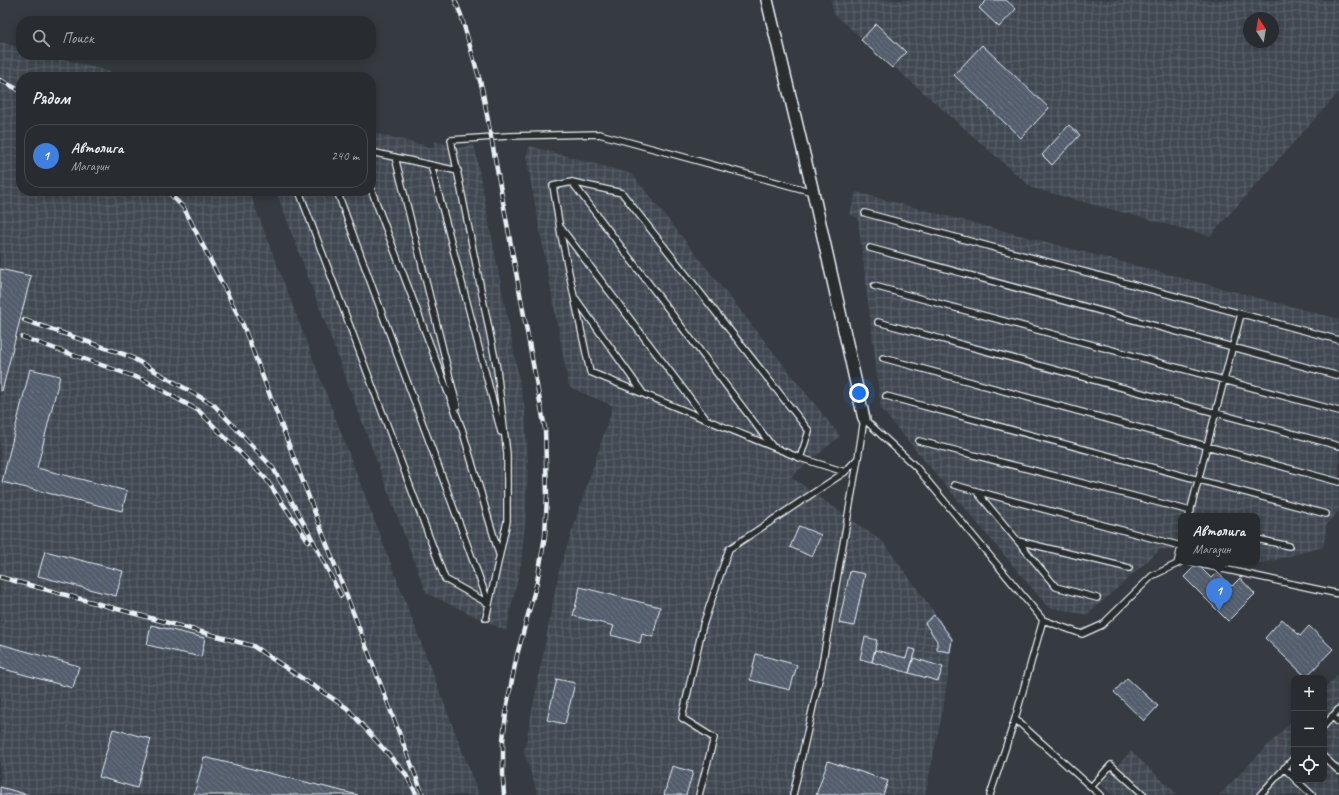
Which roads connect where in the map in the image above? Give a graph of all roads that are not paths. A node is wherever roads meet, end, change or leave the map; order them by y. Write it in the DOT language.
graph roads {
  1 [pos="767,0"];
  2 [pos="376,153"];
  3 [pos="395,157"];
  4 [pos="431,165"];
  5 [pos="458,171"];
  6 [pos="572,182"];
  7 [pos="813,192"];
  8 [pos="301,196"];
  9 [pos="339,196"];
  10 [pos="374,196"];
  11 [pos="866,213"];
  12 [pos="560,226"];
  13 [pos="870,248"];
  14 [pos="874,286"];
  15 [pos="574,297"];
  16 [pos="1241,314"];
  17 [pos="878,322"];
  18 [pos="1339,340"];
  19 [pos="1233,347"];
  20 [pos="882,358"];
  21 [pos="1339,376"];
  22 [pos="1224,380"];
  23 [pos="643,394"];
  24 [pos="886,396"];
  25 [pos="1339,411"];
  26 [pos="1216,413"];
  27 [pos="864,419"];
  28 [pos="706,420"];
  29 [pos="462,429"];
  30 [pos="919,441"];
  31 [pos="1207,446"];
  32 [pos="1339,446"];
  33 [pos="773,447"];
  34 [pos="507,454"];
  35 [pos="800,458"];
  36 [pos="858,458"];
  37 [pos="845,472"];
  38 [pos="1199,480"];
  39 [pos="1339,482"];
  40 [pos="954,485"];
  41 [pos="976,490"];
  42 [pos="1186,513"];
  43 [pos="1190,513"];
  44 [pos="1326,514"];
  45 [pos="1260,540"];
  46 [pos="1018,541"];
  47 [pos="1178,546"];
  48 [pos="1289,546"];
  49 [pos="500,556"];
  50 [pos="1178,563"];
  51 [pos="1204,565"];
  52 [pos="1129,568"];
  53 [pos="1339,594"];
  54 [pos="1097,598"];
  55 [pos="489,604"];
  56 [pos="486,618"];
  57 [pos="1043,620"];
  58 [pos="1339,709"];
  59 [pos="1332,716"];
  60 [pos="1015,718"];
  61 [pos="1327,722"];
  62 [pos="1339,722"];
  63 [pos="1327,760"];
  64 [pos="1291,761"];
  65 [pos="1284,768"];
  66 [pos="1339,771"];
  67 [pos="1291,775"];
  68 [pos="1299,783"];
  69 [pos="1091,787"];
  70 [pos="699,795"];
  71 [pos="793,795"];
  72 [pos="990,795"];
  73 [pos="1100,795"];
  74 [pos="1144,795"];
  75 [pos="1260,795"];
  76 [pos="1312,795"];
  1 -- 7 [label="street"];
  2 -- 3 [label="lane"];
  3 -- 4 [label="lane"];
  3 -- 29 [label="lane"];
  4 -- 5 [label="lane"];
  4 -- 34 [label="lane"];
  5 -- 7 [label="lane"];
  5 -- 34 [label="lane"];
  6 -- 12 [label="lane"];
  6 -- 33 [label="lane"];
  6 -- 35 [label="lane"];
  7 -- 27 [label="street"];
  8 -- 55 [label="lane"];
  9 -- 55 [label="lane"];
  10 -- 29 [label="lane"];
  11 -- 16 [label="lane"];
  12 -- 15 [label="lane"];
  12 -- 28 [label="lane"];
  13 -- 19 [label="lane"];
  14 -- 22 [label="lane"];
  15 -- 23 [label="lane"];
  15 -- 23 [label="lane"];
  16 -- 18 [label="lane"];
  16 -- 19 [label="lane"];
  17 -- 26 [label="lane"];
  19 -- 21 [label="lane"];
  19 -- 22 [label="lane"];
  20 -- 31 [label="lane"];
  22 -- 25 [label="lane"];
  22 -- 26 [label="lane"];
  23 -- 28 [label="lane"];
  24 -- 38 [label="lane"];
  26 -- 31 [label="lane"];
  26 -- 32 [label="lane"];
  27 -- 36 [label="lane"];
  27 -- 57 [label="lane"];
  28 -- 33 [label="lane"];
  29 -- 49 [label="lane"];
  30 -- 42 [label="lane"];
  31 -- 38 [label="lane"];
  31 -- 39 [label="lane"];
  33 -- 35 [label="lane"];
  34 -- 49 [label="lane"];
  35 -- 37 [label="lane"];
  36 -- 37 [label="lane"];
  36 -- 71 [label="lane"];
  37 -- 70 [label="lane"];
  38 -- 43 [label="lane"];
  38 -- 44 [label="lane"];
  40 -- 41 [label="lane"];
  41 -- 46 [label="lane"];
  41 -- 47 [label="lane"];
  45 -- 48 [label="lane"];
  46 -- 52 [label="lane"];
  46 -- 54 [label="lane"];
  49 -- 55 [label="lane"];
  50 -- 57 [label="lane"];
  51 -- 53 [label="lane"];
  55 -- 56 [label="lane"];
  57 -- 60 [label="lane"];
  58 -- 59 [label="lane"];
  59 -- 61 [label="lane"];
  59 -- 62 [label="lane"];
  60 -- 69 [label="lane"];
  60 -- 72 [label="lane"];
  63 -- 66 [label="lane"];
  64 -- 65 [label="lane"];
  65 -- 67 [label="lane"];
  65 -- 75 [label="lane"];
  68 -- 76 [label="lane"];
  69 -- 73 [label="lane"];
  69 -- 74 [label="lane"];
}
